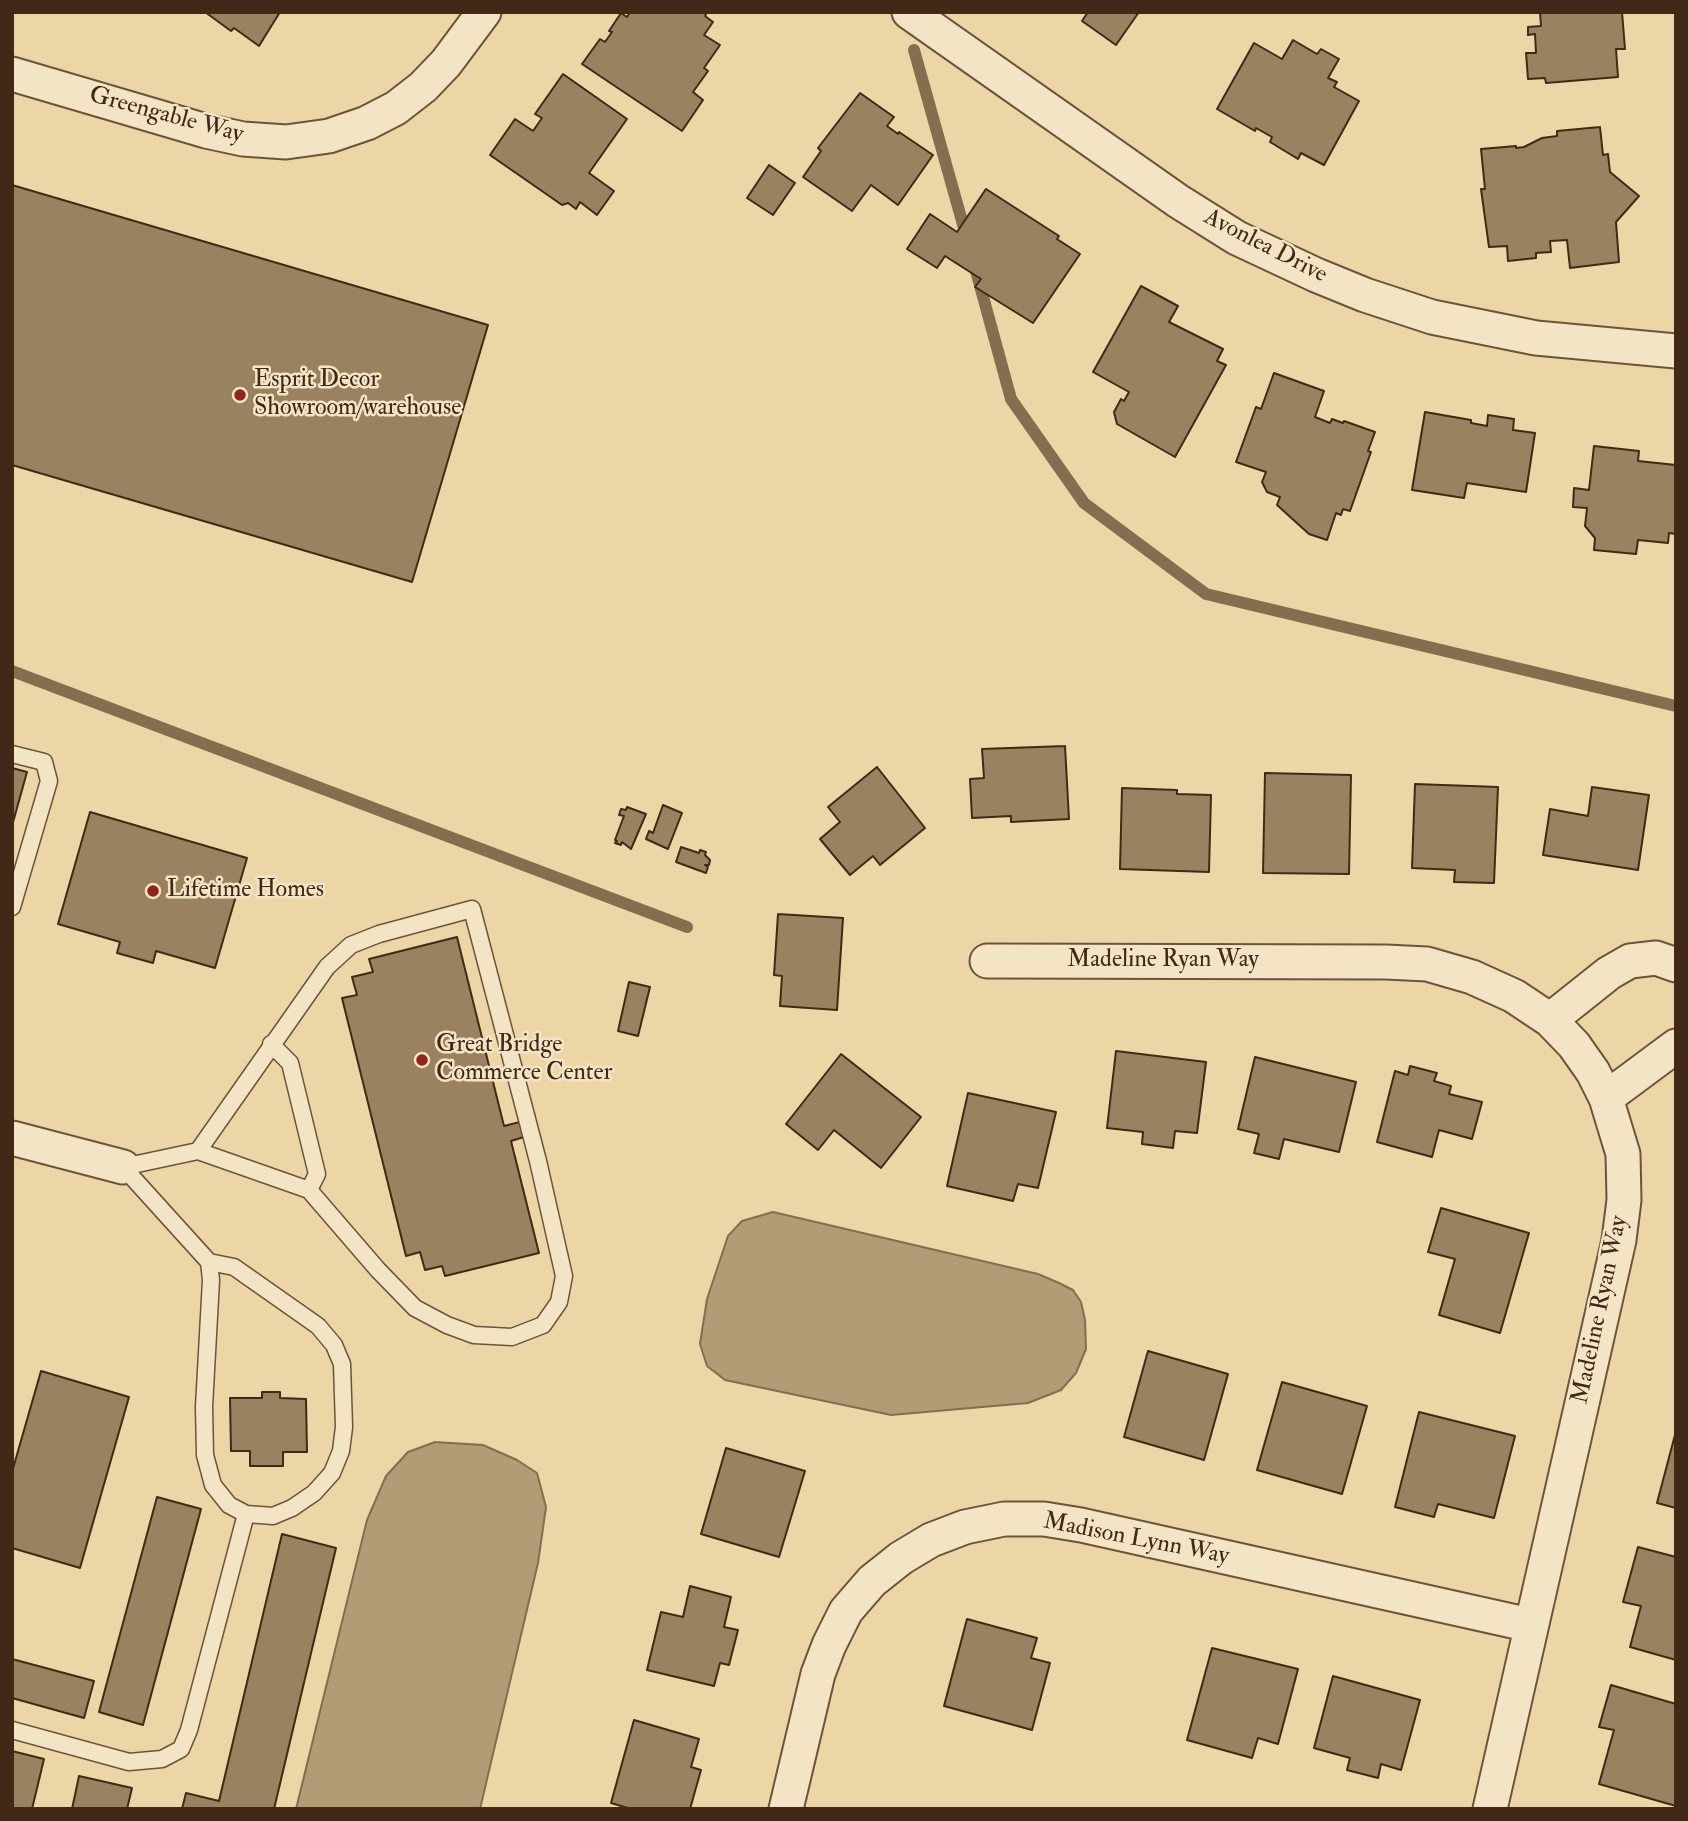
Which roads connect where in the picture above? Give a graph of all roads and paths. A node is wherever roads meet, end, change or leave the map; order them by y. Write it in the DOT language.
graph roads {
  1 [pos="484,12"];
  2 [pos="909,12"];
  3 [pos="12,74"];
  4 [pos="1676,351"];
  5 [pos="12,754"];
  6 [pos="12,908"];
  7 [pos="987,961"];
  8 [pos="1676,965"];
  9 [pos="1550,1020"];
  10 [pos="271,1044"];
  11 [pos="1676,1046"];
  12 [pos="1606,1098"];
  13 [pos="12,1138"];
  14 [pos="198,1151"];
  15 [pos="123,1167"];
  16 [pos="309,1190"];
  17 [pos="209,1262"];
  18 [pos="246,1514"];
  19 [pos="1531,1625"];
  20 [pos="12,1730"];
  21 [pos="786,1809"];
  22 [pos="1490,1809"];
  1 -- 3 [label="street, Greengable Way"];
  2 -- 4 [label="street, Avonlea Drive"];
  5 -- 6 [label="lane"];
  7 -- 9 [label="street, Madeline Ryan Way"];
  8 -- 9 [label="street"];
  9 -- 12 [label="street, Madeline Ryan Way"];
  10 -- 14 [label="lane"];
  10 -- 16 [label="lane"];
  10 -- 16 [label="lane"];
  11 -- 12 [label="street"];
  12 -- 19 [label="street, Madeline Ryan Way"];
  13 -- 15 [label="street"];
  14 -- 15 [label="lane"];
  14 -- 16 [label="lane"];
  15 -- 17 [label="lane"];
  17 -- 18 [label="lane"];
  17 -- 18 [label="lane"];
  18 -- 20 [label="lane"];
  19 -- 21 [label="street, Madison Lynn Way"];
  19 -- 22 [label="street, Madeline Ryan Way"];
}
